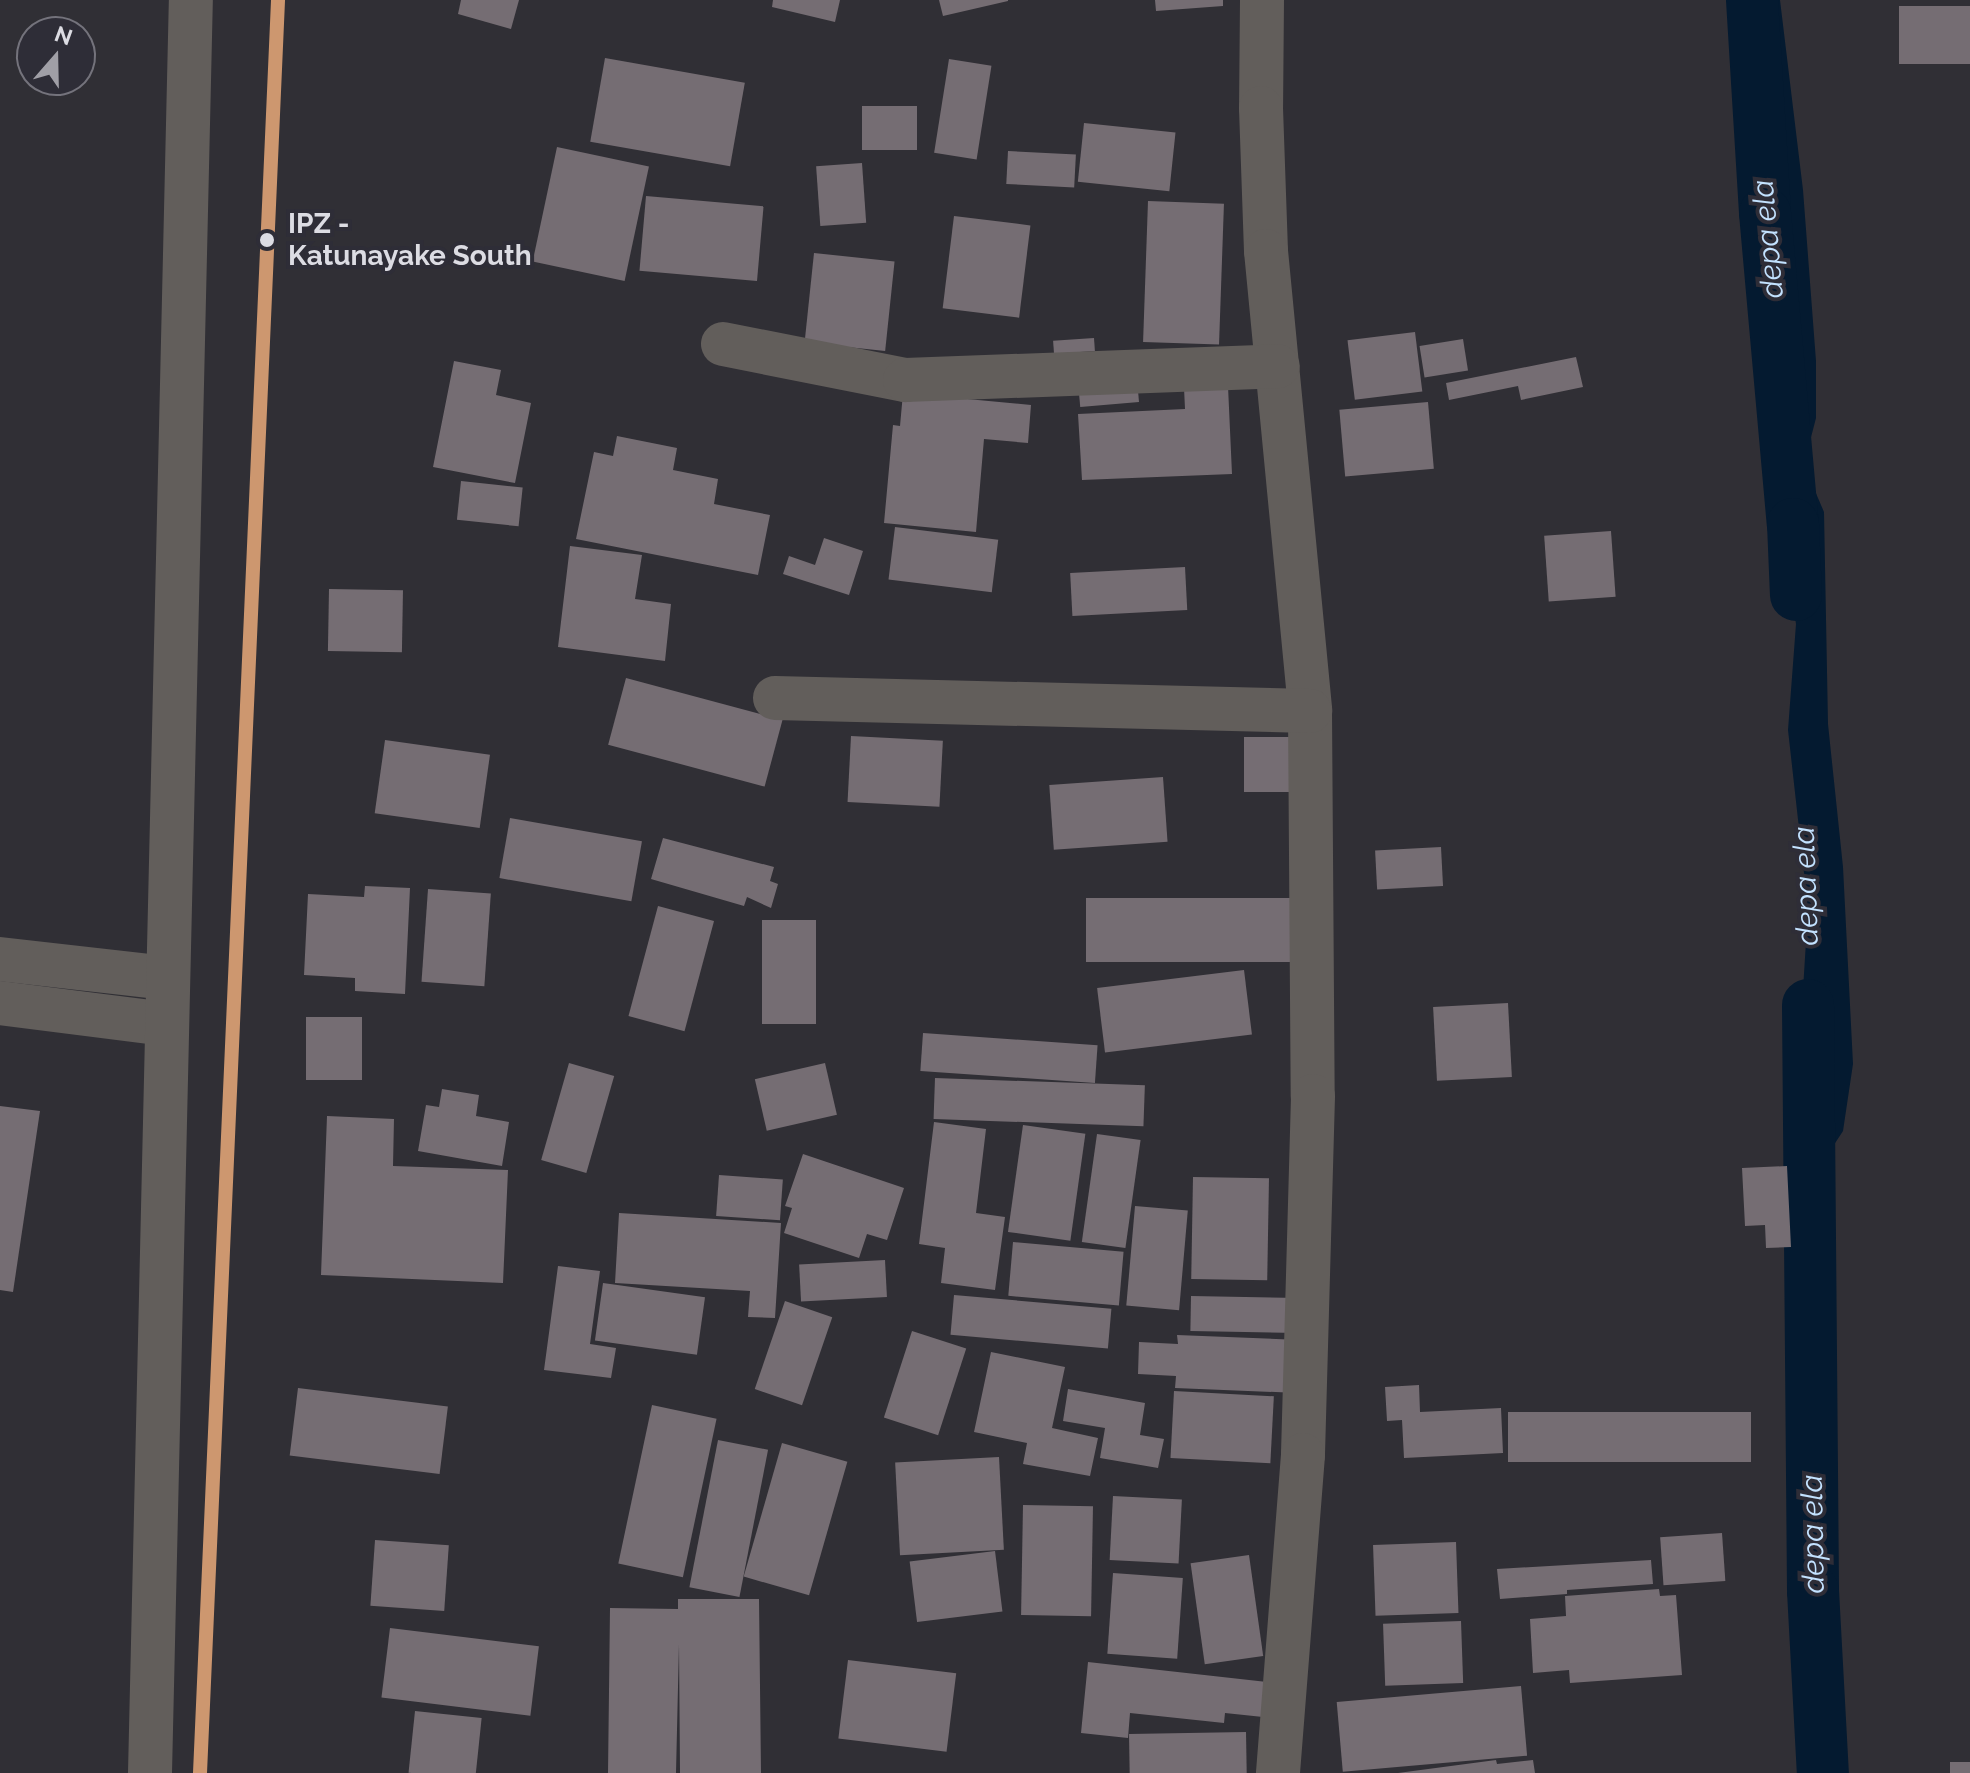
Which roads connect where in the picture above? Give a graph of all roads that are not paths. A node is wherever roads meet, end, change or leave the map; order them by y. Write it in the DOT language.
graph roads {
  1 [pos="191,0"];
  2 [pos="1262,0"];
  3 [pos="723,344"];
  4 [pos="1278,366"];
  5 [pos="775,698"];
  6 [pos="1310,711"];
  7 [pos="0,959"];
  8 [pos="168,978"];
  9 [pos="0,1003"];
  10 [pos="167,1024"];
  11 [pos="150,1773"];
  12 [pos="1278,1773"];
  1 -- 8 [label="street"];
  2 -- 4 [label="street"];
  3 -- 4 [label="street"];
  4 -- 6 [label="street"];
  5 -- 6 [label="street"];
  6 -- 12 [label="street"];
  7 -- 8 [label="street"];
  8 -- 10 [label="street"];
  9 -- 10 [label="street"];
  10 -- 11 [label="street"];
}
